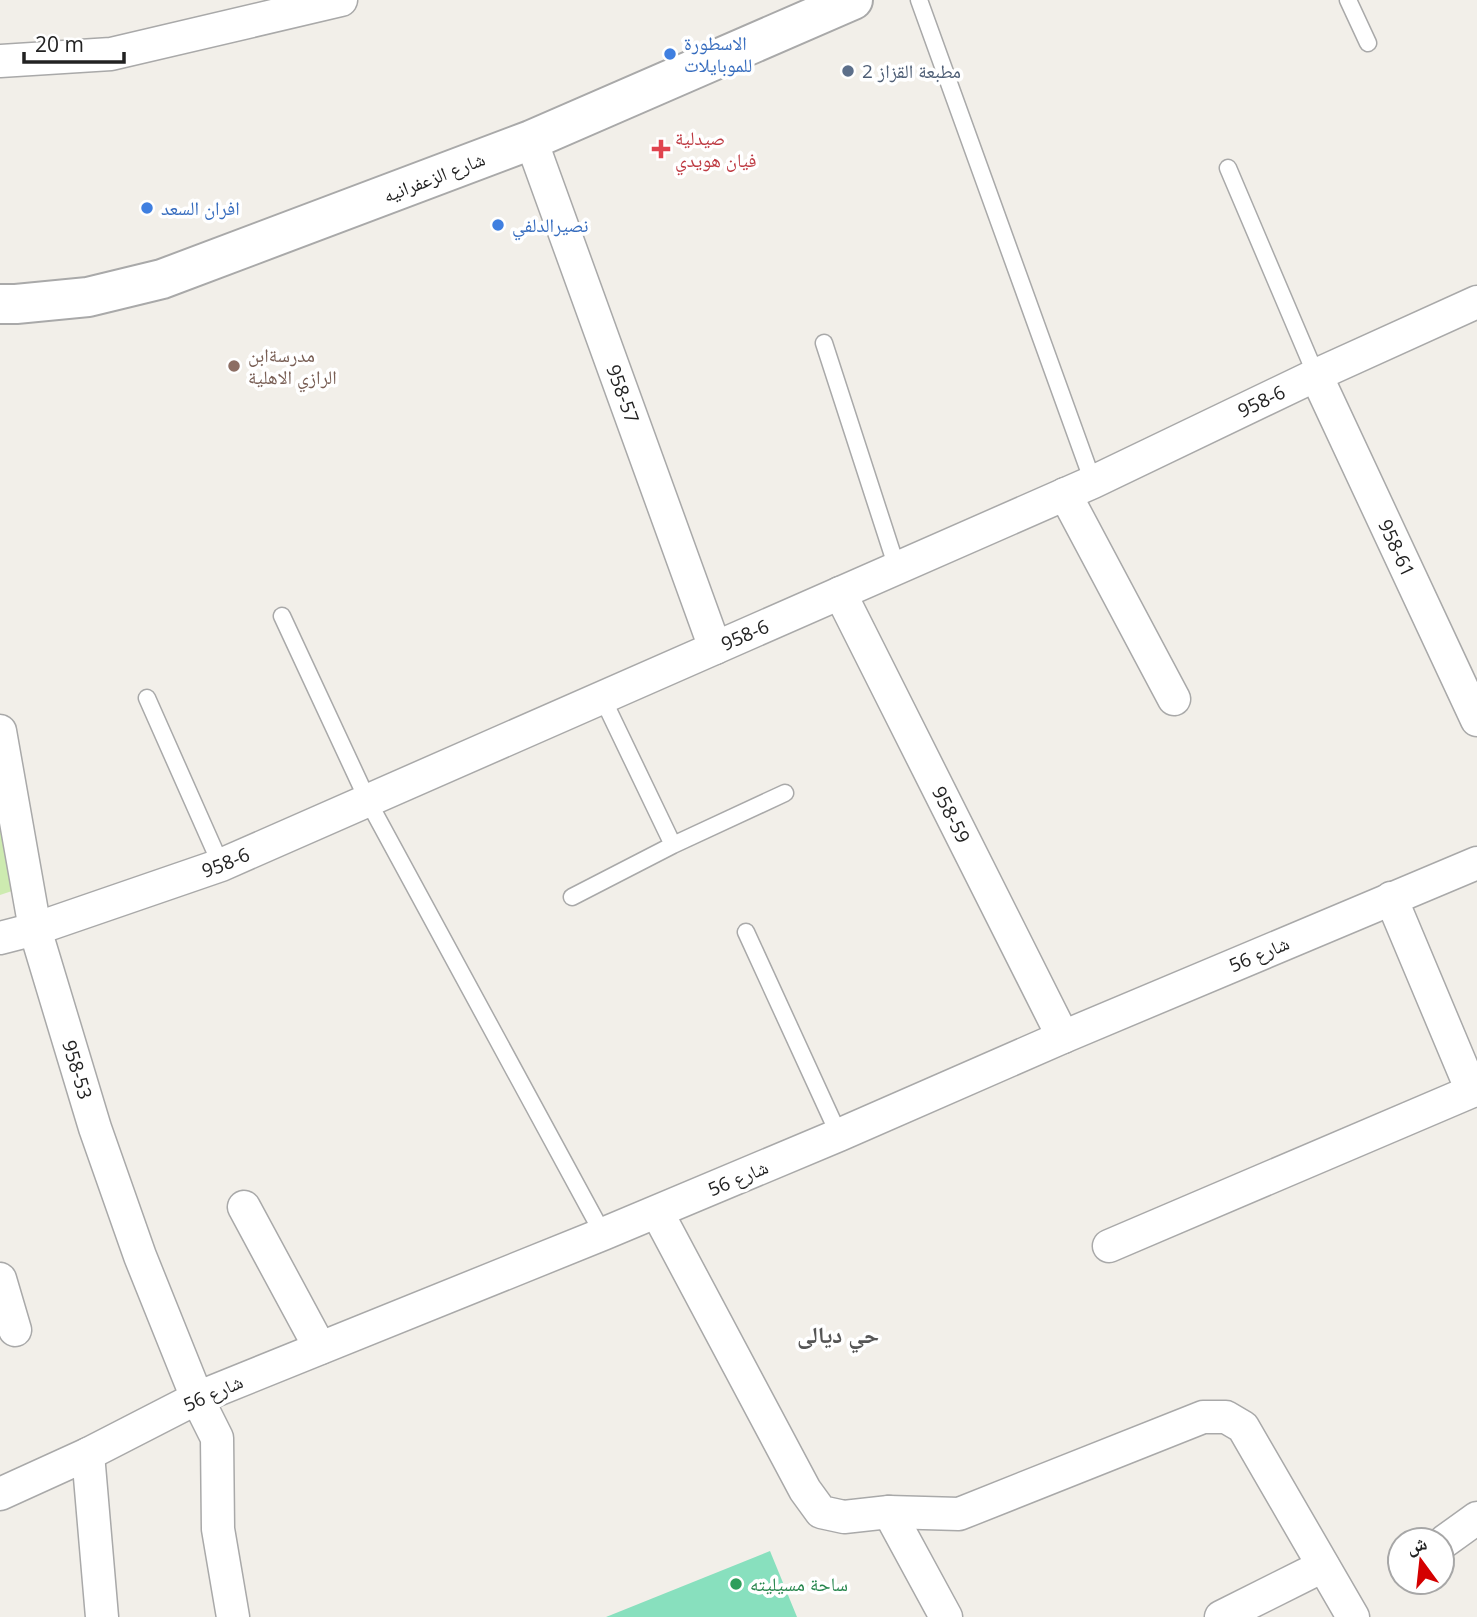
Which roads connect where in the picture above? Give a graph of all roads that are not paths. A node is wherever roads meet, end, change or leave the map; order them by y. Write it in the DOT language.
graph roads {
  1 [pos="341,0"];
  2 [pos="919,0"];
  3 [pos="1348,0"];
  4 [pos="846,1"];
  5 [pos="1368,43"];
  6 [pos="0,61"];
  7 [pos="531,140"];
  8 [pos="1228,168"];
  9 [pos="1477,302"];
  10 [pos="0,304"];
  11 [pos="824,343"];
  12 [pos="1316,375"];
  13 [pos="1079,488"];
  14 [pos="897,568"];
  15 [pos="840,593"];
  16 [pos="282,617"];
  17 [pos="715,648"];
  18 [pos="602,697"];
  19 [pos="147,698"];
  20 [pos="1174,699"];
  21 [pos="1477,720"];
  22 [pos="0,731"];
  23 [pos="785,793"];
  24 [pos="368,801"];
  25 [pos="673,845"];
  26 [pos="1477,863"];
  27 [pos="221,865"];
  28 [pos="572,897"];
  29 [pos="1391,898"];
  30 [pos="35,929"];
  31 [pos="746,932"];
  32 [pos="0,937"];
  33 [pos="1063,1037"];
  34 [pos="1474,1090"];
  35 [pos="839,1135"];
  36 [pos="244,1207"];
  37 [pos="657,1212"];
  38 [pos="603,1234"];
  39 [pos="1109,1246"];
  40 [pos="0,1279"];
  41 [pos="15,1329"];
  42 [pos="320,1348"];
  43 [pos="197,1398"];
  44 [pos="88,1454"];
  45 [pos="0,1494"];
  46 [pos="889,1512"];
  47 [pos="1477,1518"];
  48 [pos="1456,1533"];
  49 [pos="1324,1566"];
  50 [pos="102,1617"];
  51 [pos="233,1617"];
  52 [pos="946,1617"];
  53 [pos="1221,1617"];
  54 [pos="1353,1617"];
  1 -- 6 [label="street"];
  2 -- 13 [label="lane"];
  3 -- 5 [label="lane"];
  4 -- 7 [label="street, شارع الزعفرانيه"];
  7 -- 10 [label="street, شارع الزعفرانيه"];
  7 -- 17 [label="street, 958-57"];
  8 -- 12 [label="lane"];
  9 -- 12 [label="street, 958-6"];
  11 -- 14 [label="lane"];
  12 -- 13 [label="street, 958-6"];
  12 -- 21 [label="street, 958-61"];
  13 -- 14 [label="street, 958-6"];
  13 -- 20 [label="street"];
  14 -- 15 [label="street, 958-6"];
  15 -- 17 [label="street, 958-6"];
  15 -- 33 [label="street, 958-59"];
  16 -- 24 [label="lane"];
  17 -- 18 [label="street, 958-6"];
  18 -- 24 [label="street, 958-6"];
  18 -- 25 [label="lane"];
  19 -- 27 [label="lane"];
  22 -- 30 [label="street, 958-53"];
  23 -- 25 [label="lane"];
  24 -- 27 [label="street, 958-6"];
  24 -- 38 [label="lane"];
  25 -- 28 [label="lane"];
  26 -- 29 [label="street, شارع 56"];
  27 -- 30 [label="street, 958-6"];
  29 -- 33 [label="street, شارع 56"];
  29 -- 34 [label="street"];
  30 -- 32 [label="street, 958-6"];
  30 -- 43 [label="street, 958-53"];
  31 -- 35 [label="lane"];
  33 -- 35 [label="street, شارع 56"];
  34 -- 39 [label="street"];
  35 -- 37 [label="street, شارع 56"];
  36 -- 42 [label="street"];
  37 -- 38 [label="street, شارع 56"];
  37 -- 46 [label="street"];
  38 -- 42 [label="street, شارع 56"];
  40 -- 41 [label="street"];
  42 -- 43 [label="street, شارع 56"];
  43 -- 44 [label="street, شارع 56"];
  43 -- 51 [label="street, 958-53"];
  44 -- 45 [label="street, شارع 56"];
  44 -- 50 [label="street"];
  46 -- 49 [label="street"];
  46 -- 52 [label="street"];
  47 -- 48 [label="street"];
  49 -- 53 [label="street"];
  49 -- 54 [label="street"];
}
